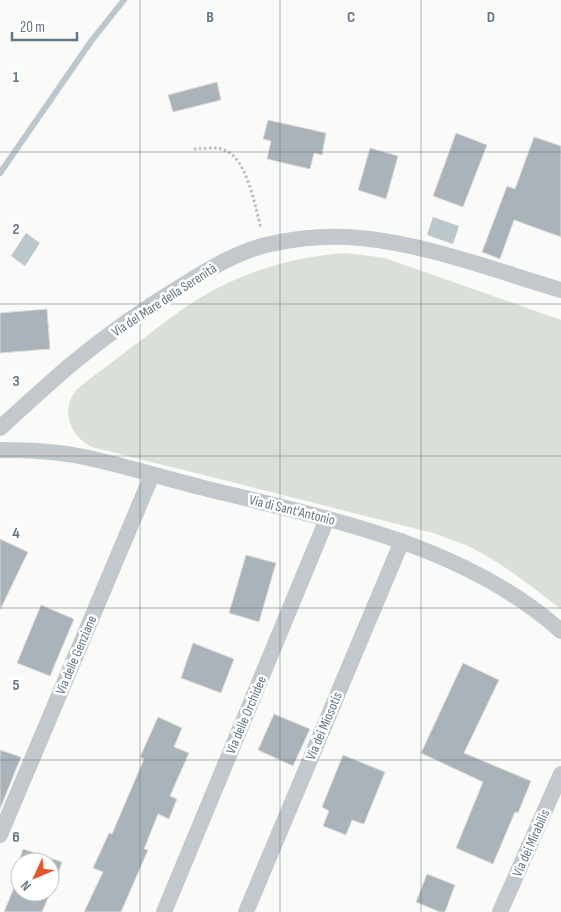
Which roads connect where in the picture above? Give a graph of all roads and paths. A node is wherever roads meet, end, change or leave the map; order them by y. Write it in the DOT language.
graph roads {
  1 [pos="194,149"];
  2 [pos="266,245"];
  3 [pos="561,290"];
  4 [pos="0,428"];
  5 [pos="0,450"];
  6 [pos="152,475"];
  7 [pos="327,519"];
  8 [pos="402,541"];
  9 [pos="561,631"];
  10 [pos="561,774"];
  11 [pos="0,835"];
  12 [pos="164,912"];
  13 [pos="246,912"];
  14 [pos="500,912"];
  1 -- 2 [label="path"];
  2 -- 3 [label="street, Via del Mare della Serenità"];
  2 -- 4 [label="street, Via del Mare della Serenità"];
  5 -- 6 [label="street, Via di Sant'Antonio"];
  6 -- 7 [label="street, Via di Sant'Antonio"];
  6 -- 11 [label="street, Via delle Genziane"];
  7 -- 8 [label="street, Via di Sant'Antonio"];
  7 -- 12 [label="street, Via delle Orchidee"];
  8 -- 9 [label="street, Via di Sant'Antonio"];
  8 -- 13 [label="street, Via dei Miosotis"];
  10 -- 14 [label="street, Via dei Mirabilis"];
}
